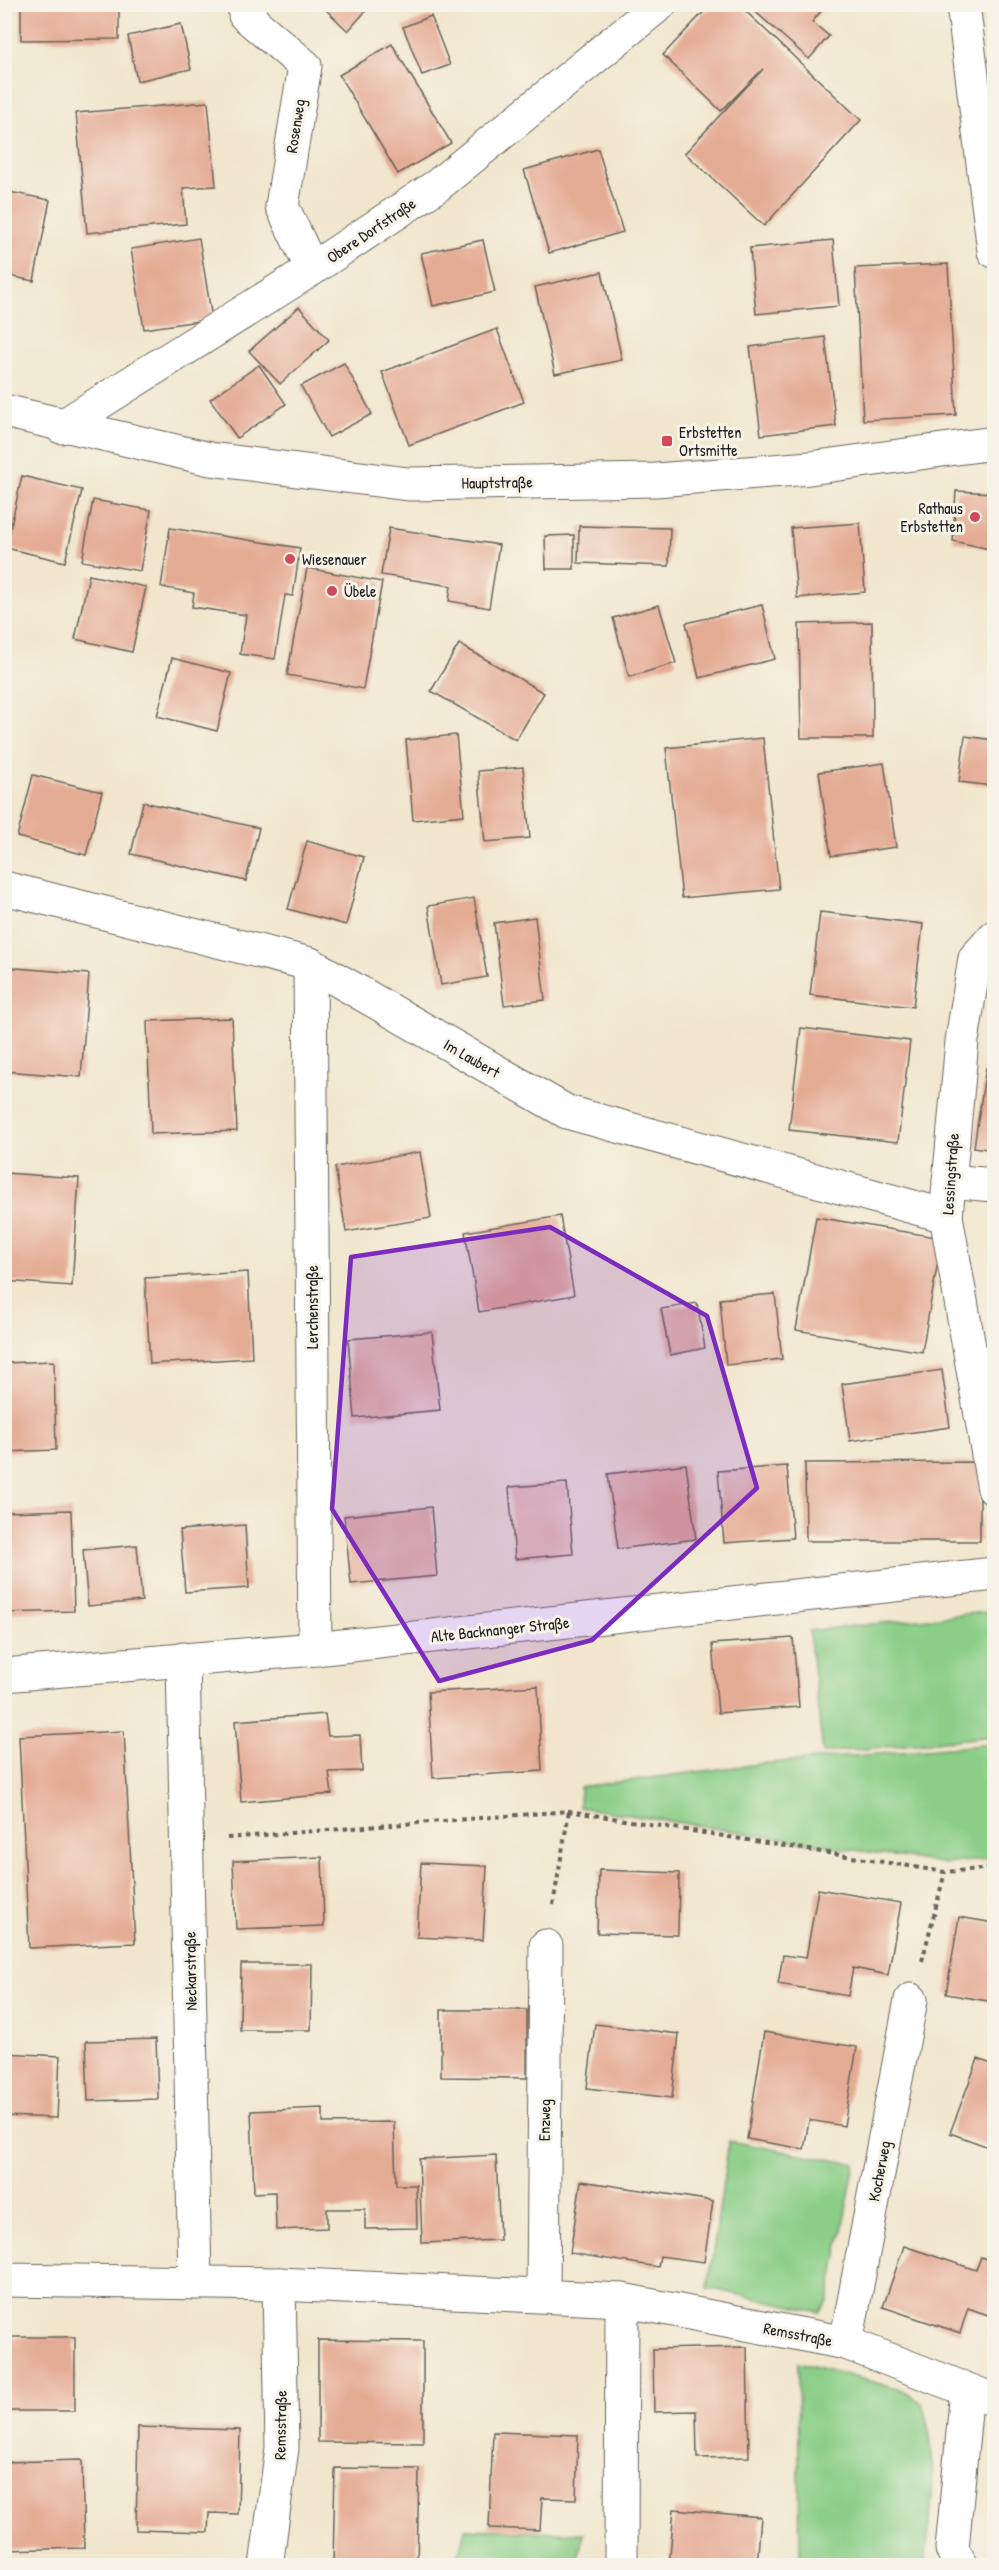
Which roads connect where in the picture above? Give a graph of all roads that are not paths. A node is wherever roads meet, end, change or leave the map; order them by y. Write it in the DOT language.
graph roads {
  1 [pos="250,4"];
  2 [pos="660,4"];
  3 [pos="963,4"];
  4 [pos="994,251"];
  5 [pos="312,269"];
  6 [pos="4,411"];
  7 [pos="61,427"];
  8 [pos="994,443"];
  9 [pos="4,888"];
  10 [pos="994,937"];
  11 [pos="310,964"];
  12 [pos="949,1181"];
  13 [pos="994,1185"];
  14 [pos="946,1216"];
  15 [pos="994,1489"];
  16 [pos="994,1574"];
  17 [pos="315,1649"];
  18 [pos="183,1659"];
  19 [pos="4,1675"];
  20 [pos="546,1946"];
  21 [pos="911,2000"];
  22 [pos="4,2280"];
  23 [pos="195,2283"];
  24 [pos="279,2284"];
  25 [pos="543,2294"];
  26 [pos="622,2300"];
  27 [pos="846,2343"];
  28 [pos="981,2395"];
  29 [pos="621,2557"];
  30 [pos="266,2565"];
  31 [pos="962,2565"];
  1 -- 5 [label="street, Rosenweg"];
  2 -- 5 [label="street, Obere Dorfstraße"];
  3 -- 4 [label="street"];
  5 -- 7 [label="street, Obere Dorfstraße"];
  6 -- 7 [label="street, Hauptstraße"];
  7 -- 8 [label="street, Hauptstraße"];
  9 -- 11 [label="street, Im Laubert"];
  10 -- 12 [label="street, Lessingstraße"];
  11 -- 14 [label="street, Im Laubert"];
  11 -- 17 [label="street, Lerchenstraße"];
  12 -- 13 [label="street"];
  12 -- 14 [label="street, Lessingstraße"];
  14 -- 15 [label="street, Lessingstraße"];
  16 -- 17 [label="street, Alte Backnanger Straße"];
  17 -- 18 [label="street, Alte Backnanger Straße"];
  18 -- 19 [label="street, Alte Backnanger Straße"];
  18 -- 23 [label="street, Neckarstraße"];
  20 -- 25 [label="street, Enzweg"];
  21 -- 27 [label="street, Kocherweg"];
  22 -- 23 [label="street, Remsstraße"];
  23 -- 24 [label="street, Remsstraße"];
  24 -- 25 [label="street, Remsstraße"];
  24 -- 30 [label="street, Remsstraße"];
  25 -- 26 [label="street, Remsstraße"];
  26 -- 27 [label="street, Remsstraße"];
  26 -- 29 [label="street"];
  27 -- 28 [label="street, Remsstraße"];
  28 -- 31 [label="street, Remsstraße"];
}
